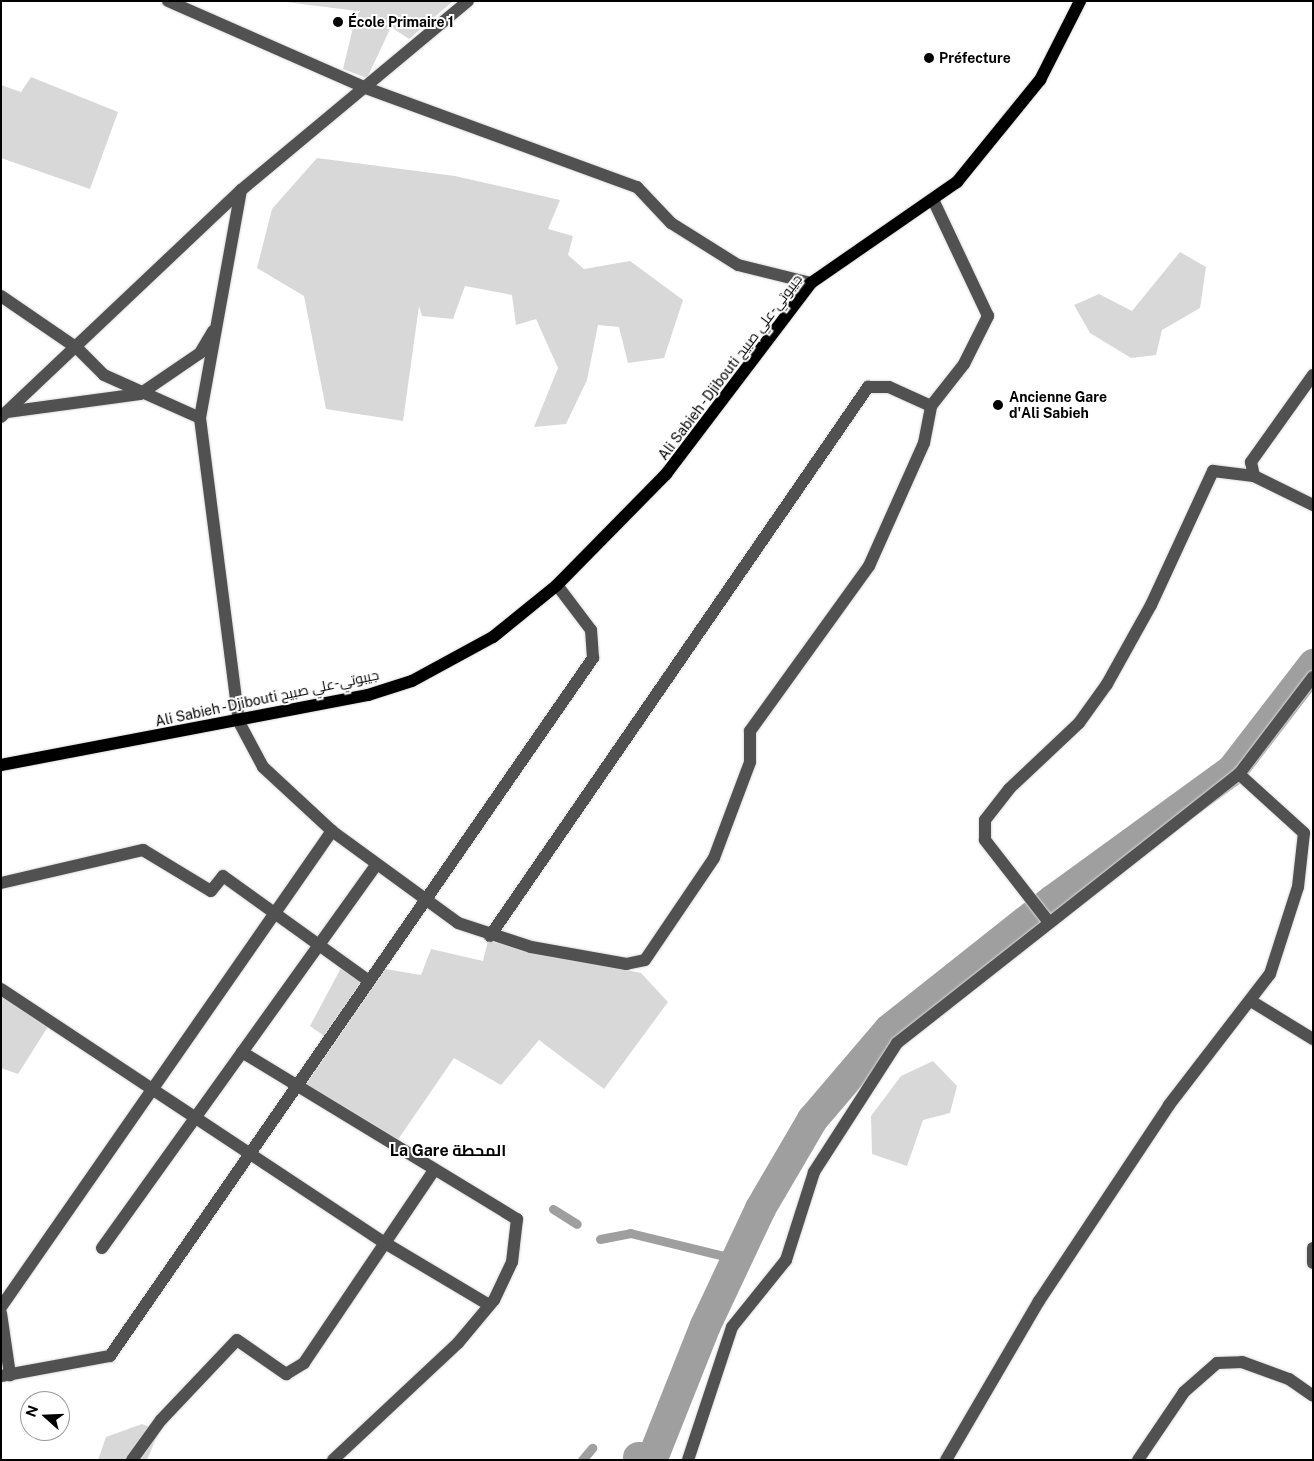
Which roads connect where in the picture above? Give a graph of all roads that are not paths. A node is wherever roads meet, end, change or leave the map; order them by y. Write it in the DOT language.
graph roads {
  1 [pos="168,1"];
  2 [pos="468,1"];
  3 [pos="1080,1"];
  4 [pos="366,88"];
  5 [pos="241,190"];
  6 [pos="934,202"];
  7 [pos="811,283"];
  8 [pos="1,296"];
  9 [pos="218,322"];
  10 [pos="77,348"];
  11 [pos="1313,375"];
  12 [pos="140,394"];
  13 [pos="931,406"];
  14 [pos="4,414"];
  15 [pos="200,418"];
  16 [pos="1254,476"];
  17 [pos="1313,505"];
  18 [pos="558,586"];
  19 [pos="1313,677"];
  20 [pos="238,722"];
  21 [pos="1,765"];
  22 [pos="1239,774"];
  23 [pos="332,830"];
  24 [pos="376,865"];
  25 [pos="1,883"];
  26 [pos="425,901"];
  27 [pos="276,912"];
  28 [pos="1048,921"];
  29 [pos="490,936"];
  30 [pos="320,943"];
  31 [pos="369,981"];
  32 [pos="1,989"];
  33 [pos="1251,1001"];
  34 [pos="1313,1039"];
  35 [pos="242,1052"];
  36 [pos="297,1086"];
  37 [pos="153,1088"];
  38 [pos="196,1117"];
  39 [pos="250,1153"];
  40 [pos="434,1170"];
  41 [pos="385,1243"];
  42 [pos="102,1248"];
  43 [pos="1313,1248"];
  44 [pos="1313,1263"];
  45 [pos="489,1305"];
  46 [pos="1,1307"];
  47 [pos="1,1312"];
  48 [pos="6,1376"];
  49 [pos="1313,1396"];
  50 [pos="132,1460"];
  51 [pos="333,1460"];
  52 [pos="688,1460"];
  53 [pos="946,1460"];
  54 [pos="1138,1460"];
  1 -- 4 [label="street"];
  2 -- 4 [label="street"];
  3 -- 6 [label="main road, Ali Sabieh - Djibouti جيبوتي-علي صبيح"];
  4 -- 5 [label="street"];
  4 -- 7 [label="street"];
  5 -- 9 [label="street"];
  5 -- 10 [label="street"];
  6 -- 7 [label="main road, Ali Sabieh - Djibouti جيبوتي-علي صبيح"];
  6 -- 13 [label="street"];
  7 -- 18 [label="main road, Ali Sabieh - Djibouti جيبوتي-علي صبيح"];
  8 -- 10 [label="street"];
  9 -- 12 [label="street"];
  9 -- 15 [label="street"];
  10 -- 12 [label="street"];
  10 -- 14 [label="street"];
  11 -- 16 [label="street"];
  12 -- 14 [label="street"];
  12 -- 15 [label="street"];
  13 -- 29 [label="street"];
  13 -- 29 [label="street"];
  15 -- 20 [label="street"];
  16 -- 17 [label="street"];
  16 -- 28 [label="street"];
  18 -- 20 [label="main road, Ali Sabieh - Djibouti جيبوتي-علي صبيح"];
  18 -- 26 [label="street"];
  19 -- 22 [label="street"];
  20 -- 21 [label="main road, Ali Sabieh - Djibouti جيبوتي-علي صبيح"];
  20 -- 23 [label="street"];
  22 -- 28 [label="street"];
  22 -- 33 [label="street"];
  23 -- 24 [label="street"];
  23 -- 27 [label="street"];
  24 -- 26 [label="street"];
  24 -- 30 [label="street"];
  25 -- 27 [label="street"];
  26 -- 29 [label="street"];
  26 -- 31 [label="street"];
  27 -- 30 [label="street"];
  27 -- 37 [label="street"];
  28 -- 52 [label="street"];
  30 -- 31 [label="street"];
  30 -- 35 [label="street"];
  31 -- 36 [label="street"];
  32 -- 37 [label="street"];
  33 -- 34 [label="street"];
  33 -- 53 [label="street"];
  35 -- 36 [label="street"];
  35 -- 38 [label="street"];
  36 -- 39 [label="street"];
  36 -- 40 [label="street"];
  37 -- 38 [label="street"];
  37 -- 46 [label="street"];
  38 -- 39 [label="street"];
  38 -- 42 [label="street"];
  39 -- 41 [label="street"];
  39 -- 48 [label="street"];
  40 -- 41 [label="street"];
  40 -- 45 [label="street"];
  41 -- 45 [label="street"];
  41 -- 50 [label="street"];
  43 -- 44 [label="street"];
  45 -- 51 [label="street"];
  47 -- 48 [label="street"];
  49 -- 54 [label="street"];
}
